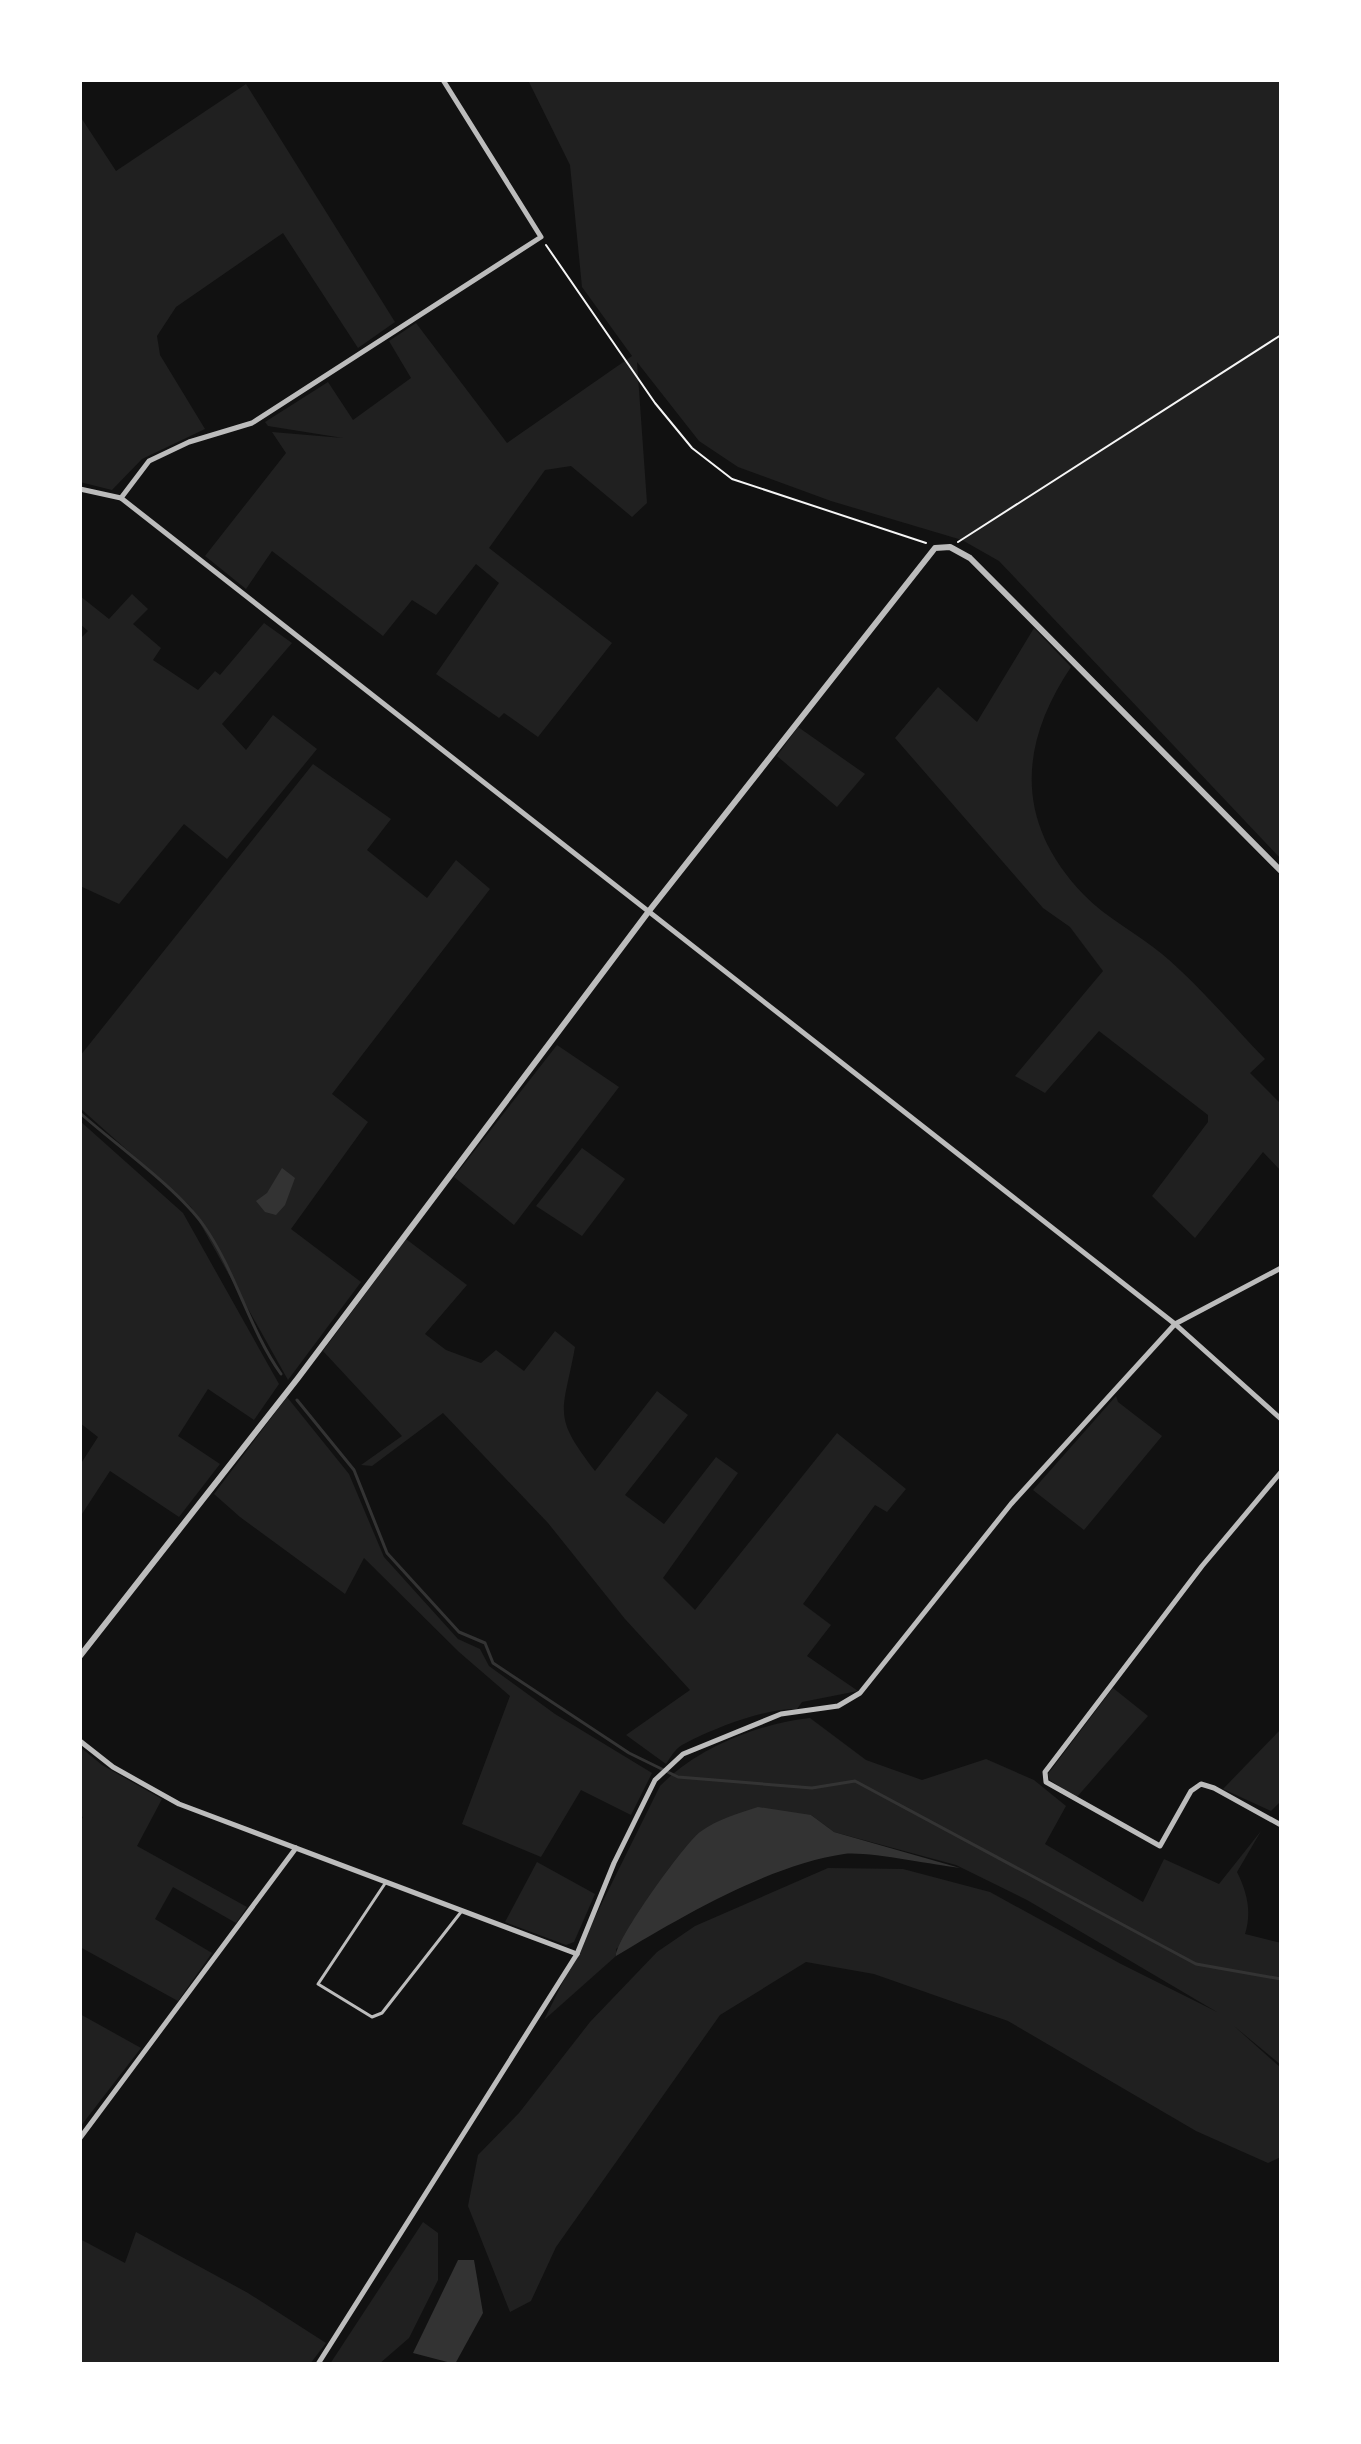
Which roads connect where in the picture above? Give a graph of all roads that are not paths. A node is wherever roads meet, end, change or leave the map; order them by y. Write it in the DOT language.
graph roads {
  1 [pos="443,80"];
  2 [pos="80,489"];
  3 [pos="121,498"];
  4 [pos="1281,871"];
  5 [pos="649,911"];
  6 [pos="1281,1268"];
  7 [pos="1175,1324"];
  8 [pos="1281,1419"];
  9 [pos="1281,1472"];
  10 [pos="80,1656"];
  11 [pos="80,1741"];
  12 [pos="1281,1825"];
  13 [pos="296,1848"];
  14 [pos="386,1882"];
  15 [pos="462,1911"];
  16 [pos="577,1954"];
  17 [pos="80,2138"];
  18 [pos="318,2364"];
  1 -- 3 [label="street"];
  2 -- 3 [label="street"];
  3 -- 5 [label="street"];
  4 -- 5 [label="street"];
  5 -- 7 [label="street"];
  5 -- 10 [label="street"];
  6 -- 7 [label="street"];
  7 -- 8 [label="street"];
  7 -- 16 [label="street"];
  9 -- 12 [label="street"];
  11 -- 13 [label="street"];
  13 -- 14 [label="street"];
  13 -- 17 [label="street"];
  14 -- 15 [label="street"];
  14 -- 15 [label="lane"];
  15 -- 16 [label="street"];
  16 -- 18 [label="street"];
}
